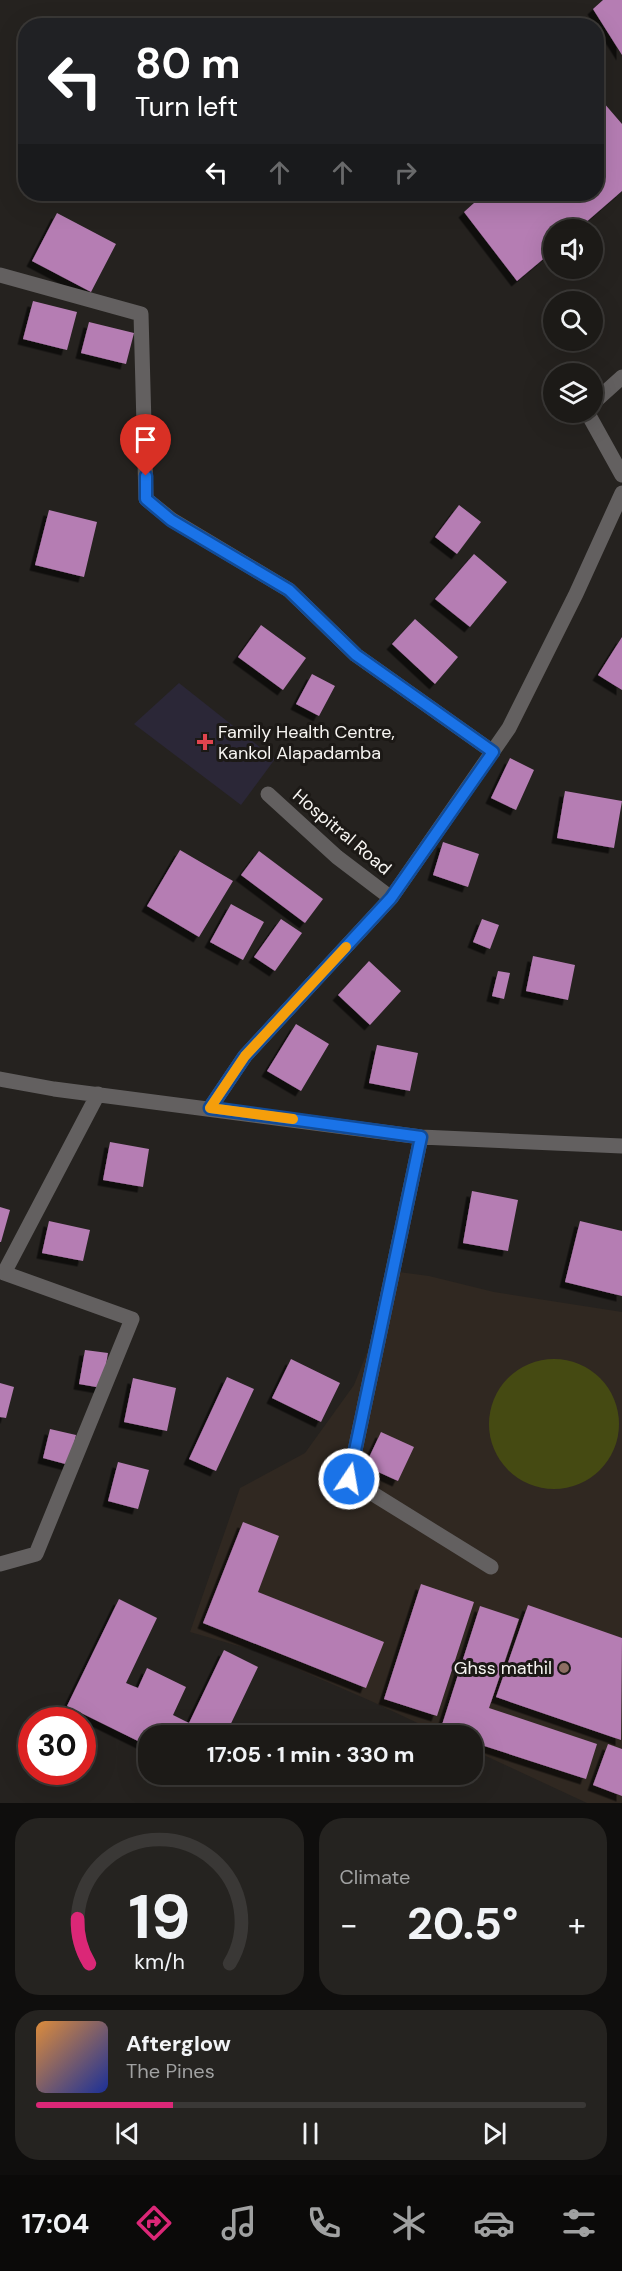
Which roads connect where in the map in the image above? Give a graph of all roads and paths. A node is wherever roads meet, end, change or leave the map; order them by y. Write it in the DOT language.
graph roads {
  1 [pos="0,275"];
  2 [pos="622,378"];
  3 [pos="603,394"];
  4 [pos="593,423"];
  5 [pos="622,476"];
  6 [pos="622,493"];
  7 [pos="493,752"];
  8 [pos="268,794"];
  9 [pos="391,898"];
  10 [pos="0,1079"];
  11 [pos="98,1094"];
  12 [pos="210,1108"];
  13 [pos="421,1137"];
  14 [pos="622,1146"];
  15 [pos="0,1564"];
  16 [pos="491,1567"];
  1 -- 7 [label="street"];
  2 -- 3 [label="street"];
  4 -- 5 [label="street"];
  6 -- 7 [label="street"];
  7 -- 9 [label="street"];
  8 -- 9 [label="street, Hospitral Road"];
  9 -- 12 [label="street"];
  10 -- 11 [label="street"];
  11 -- 12 [label="street"];
  11 -- 15 [label="street"];
  12 -- 13 [label="street"];
  13 -- 14 [label="street"];
  13 -- 16 [label="street"];
}
